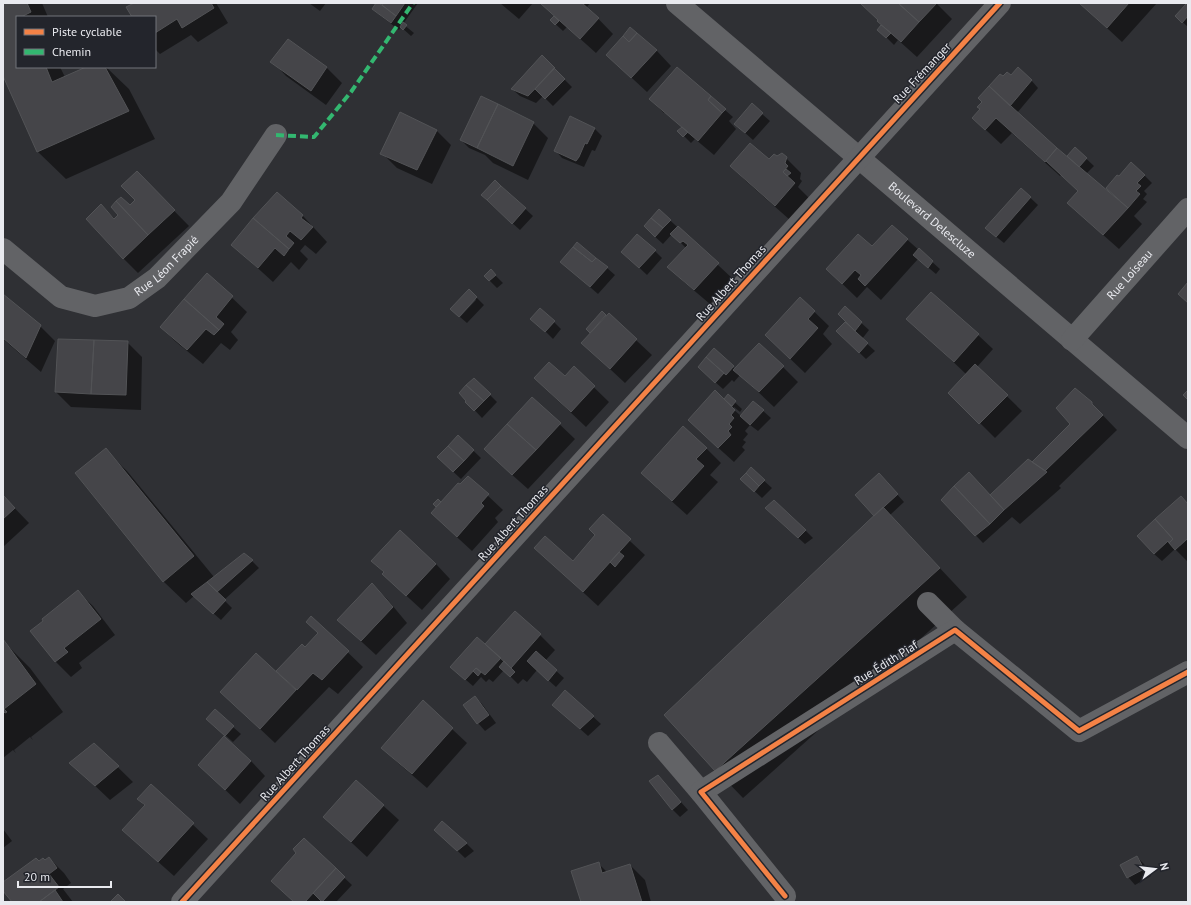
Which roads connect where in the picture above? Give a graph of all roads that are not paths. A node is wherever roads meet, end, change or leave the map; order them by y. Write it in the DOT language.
graph roads {
  1 [pos="677,3"];
  2 [pos="1000,3"];
  3 [pos="276,135"];
  4 [pos="859,157"];
  5 [pos="1188,209"];
  6 [pos="3,249"];
  7 [pos="1072,340"];
  8 [pos="1188,438"];
  9 [pos="928,603"];
  10 [pos="955,630"];
  11 [pos="1188,672"];
  12 [pos="659,743"];
  13 [pos="701,792"];
  14 [pos="785,896"];
  15 [pos="182,902"];
  1 -- 4 [label="street, Boulevard Delescluze"];
  2 -- 4 [label="street, Rue Frémanger"];
  3 -- 6 [label="street, Rue Léon Frapié"];
  4 -- 7 [label="street, Boulevard Delescluze"];
  4 -- 15 [label="street, Rue Albert Thomas"];
  5 -- 7 [label="street, Rue Loiseau"];
  7 -- 8 [label="street, Boulevard Delescluze"];
  9 -- 10 [label="street"];
  10 -- 11 [label="street"];
  10 -- 13 [label="street, Rue Édith Piaf"];
  12 -- 13 [label="street"];
  13 -- 14 [label="street"];
}
